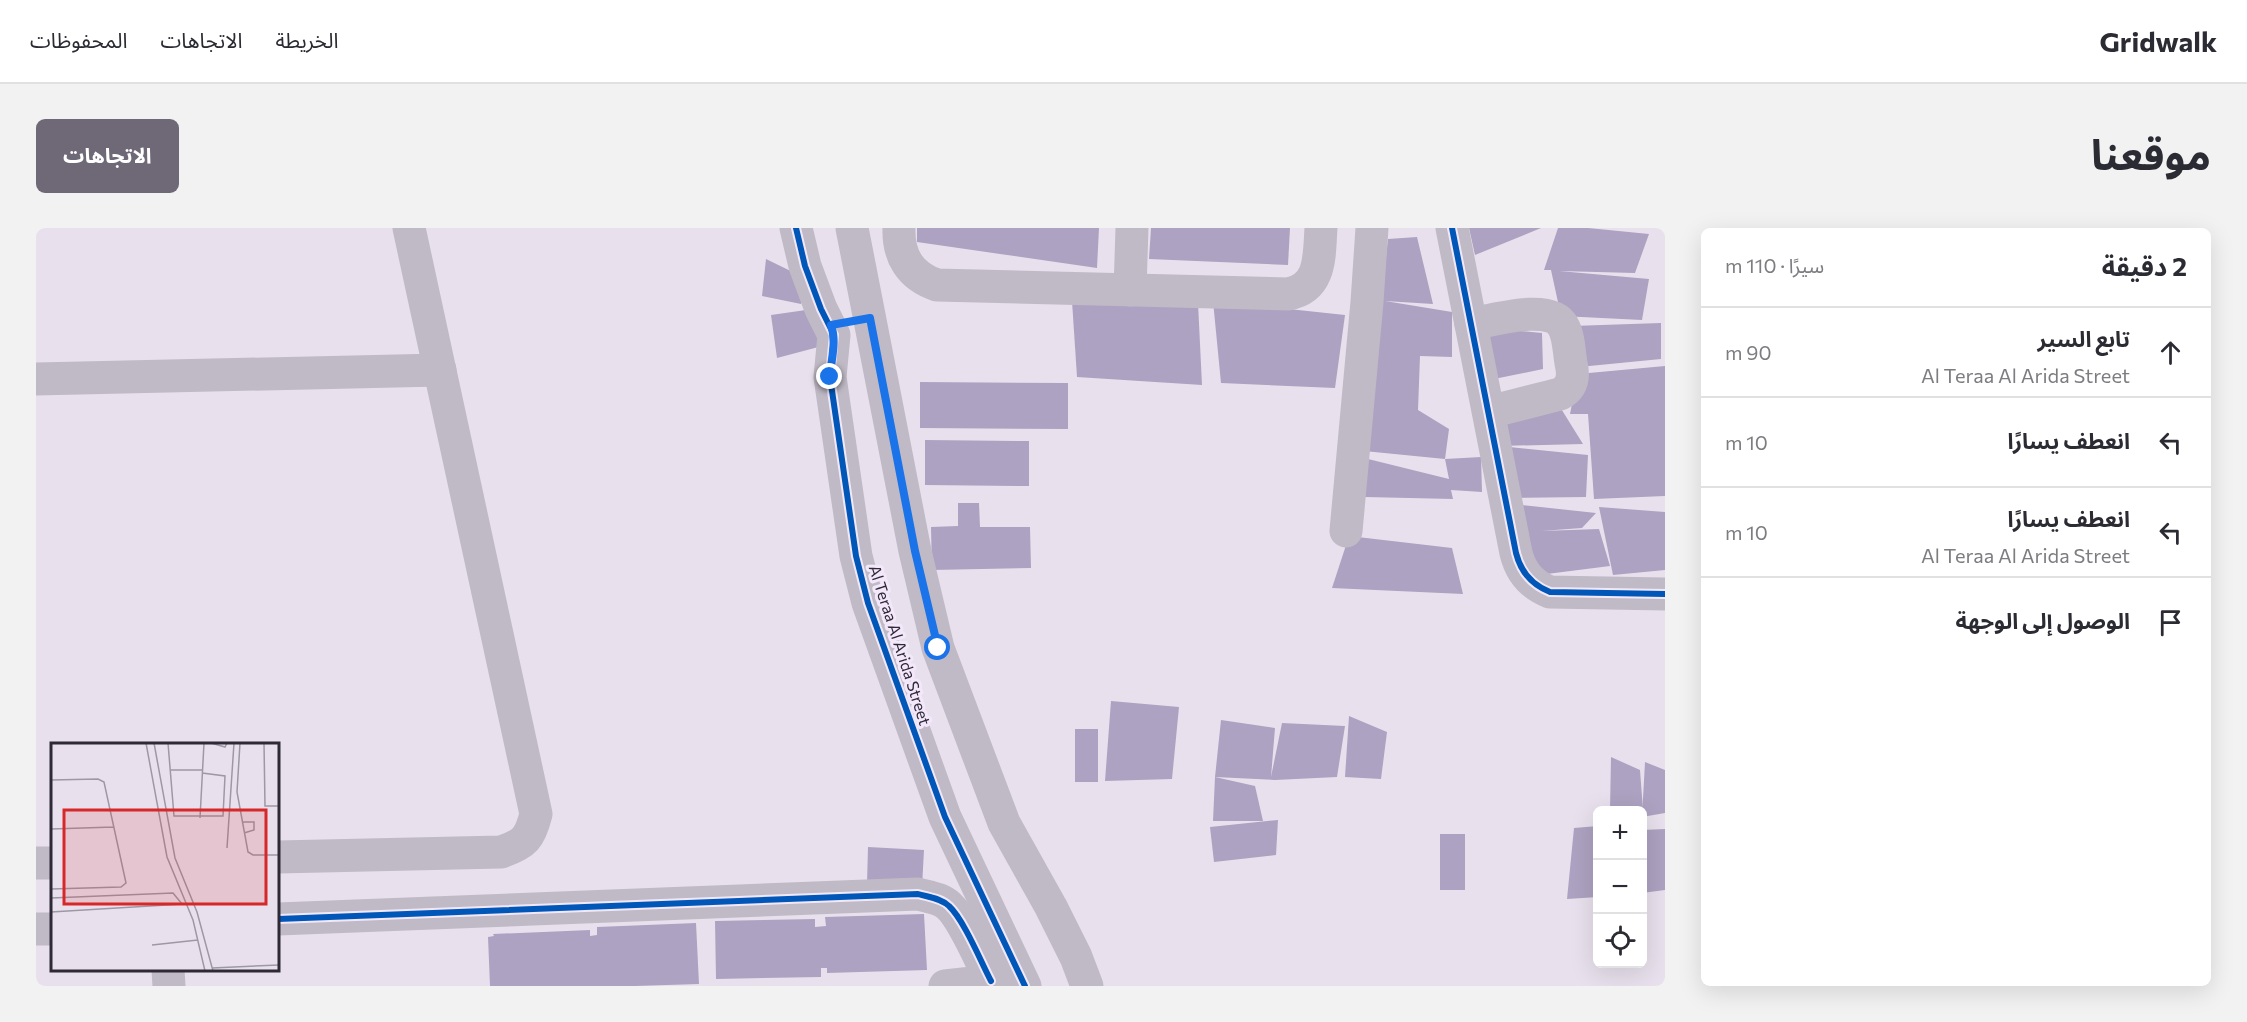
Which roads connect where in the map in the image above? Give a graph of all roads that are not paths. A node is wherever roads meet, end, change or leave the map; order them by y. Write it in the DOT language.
graph roads {
  1 [pos="409,228"];
  2 [pos="796,228"];
  3 [pos="852,228"];
  4 [pos="899,228"];
  5 [pos="1132,228"];
  6 [pos="1321,228"];
  7 [pos="1372,228"];
  8 [pos="1452,228"];
  9 [pos="1130,290"];
  10 [pos="870,318"];
  11 [pos="1472,324"];
  12 [pos="831,325"];
  13 [pos="440,370"];
  14 [pos="36,379"];
  15 [pos="1489,412"];
  16 [pos="1346,531"];
  17 [pos="1665,594"];
  18 [pos="279,857"];
  19 [pos="51,863"];
  20 [pos="36,864"];
  21 [pos="279,919"];
  22 [pos="168,971"];
  23 [pos="1012,982"];
  24 [pos="169,986"];
  25 [pos="945,986"];
  26 [pos="1087,986"];
  1 -- 13 [label="street"];
  2 -- 12 [label="street, Al Teraa Al Arida Street"];
  3 -- 10 [label="street"];
  4 -- 9 [label="street"];
  5 -- 9 [label="street"];
  6 -- 9 [label="street"];
  7 -- 16 [label="street"];
  8 -- 11 [label="street"];
  10 -- 12 [label="street"];
  10 -- 26 [label="street"];
  11 -- 15 [label="street"];
  11 -- 15 [label="street"];
  12 -- 23 [label="street, Al Teraa Al Arida Street"];
  13 -- 14 [label="street"];
  13 -- 18 [label="street"];
  15 -- 17 [label="street"];
  19 -- 20 [label="street"];
  21 -- 23 [label="street"];
  22 -- 24 [label="street"];
  23 -- 25 [label="street"];
}
